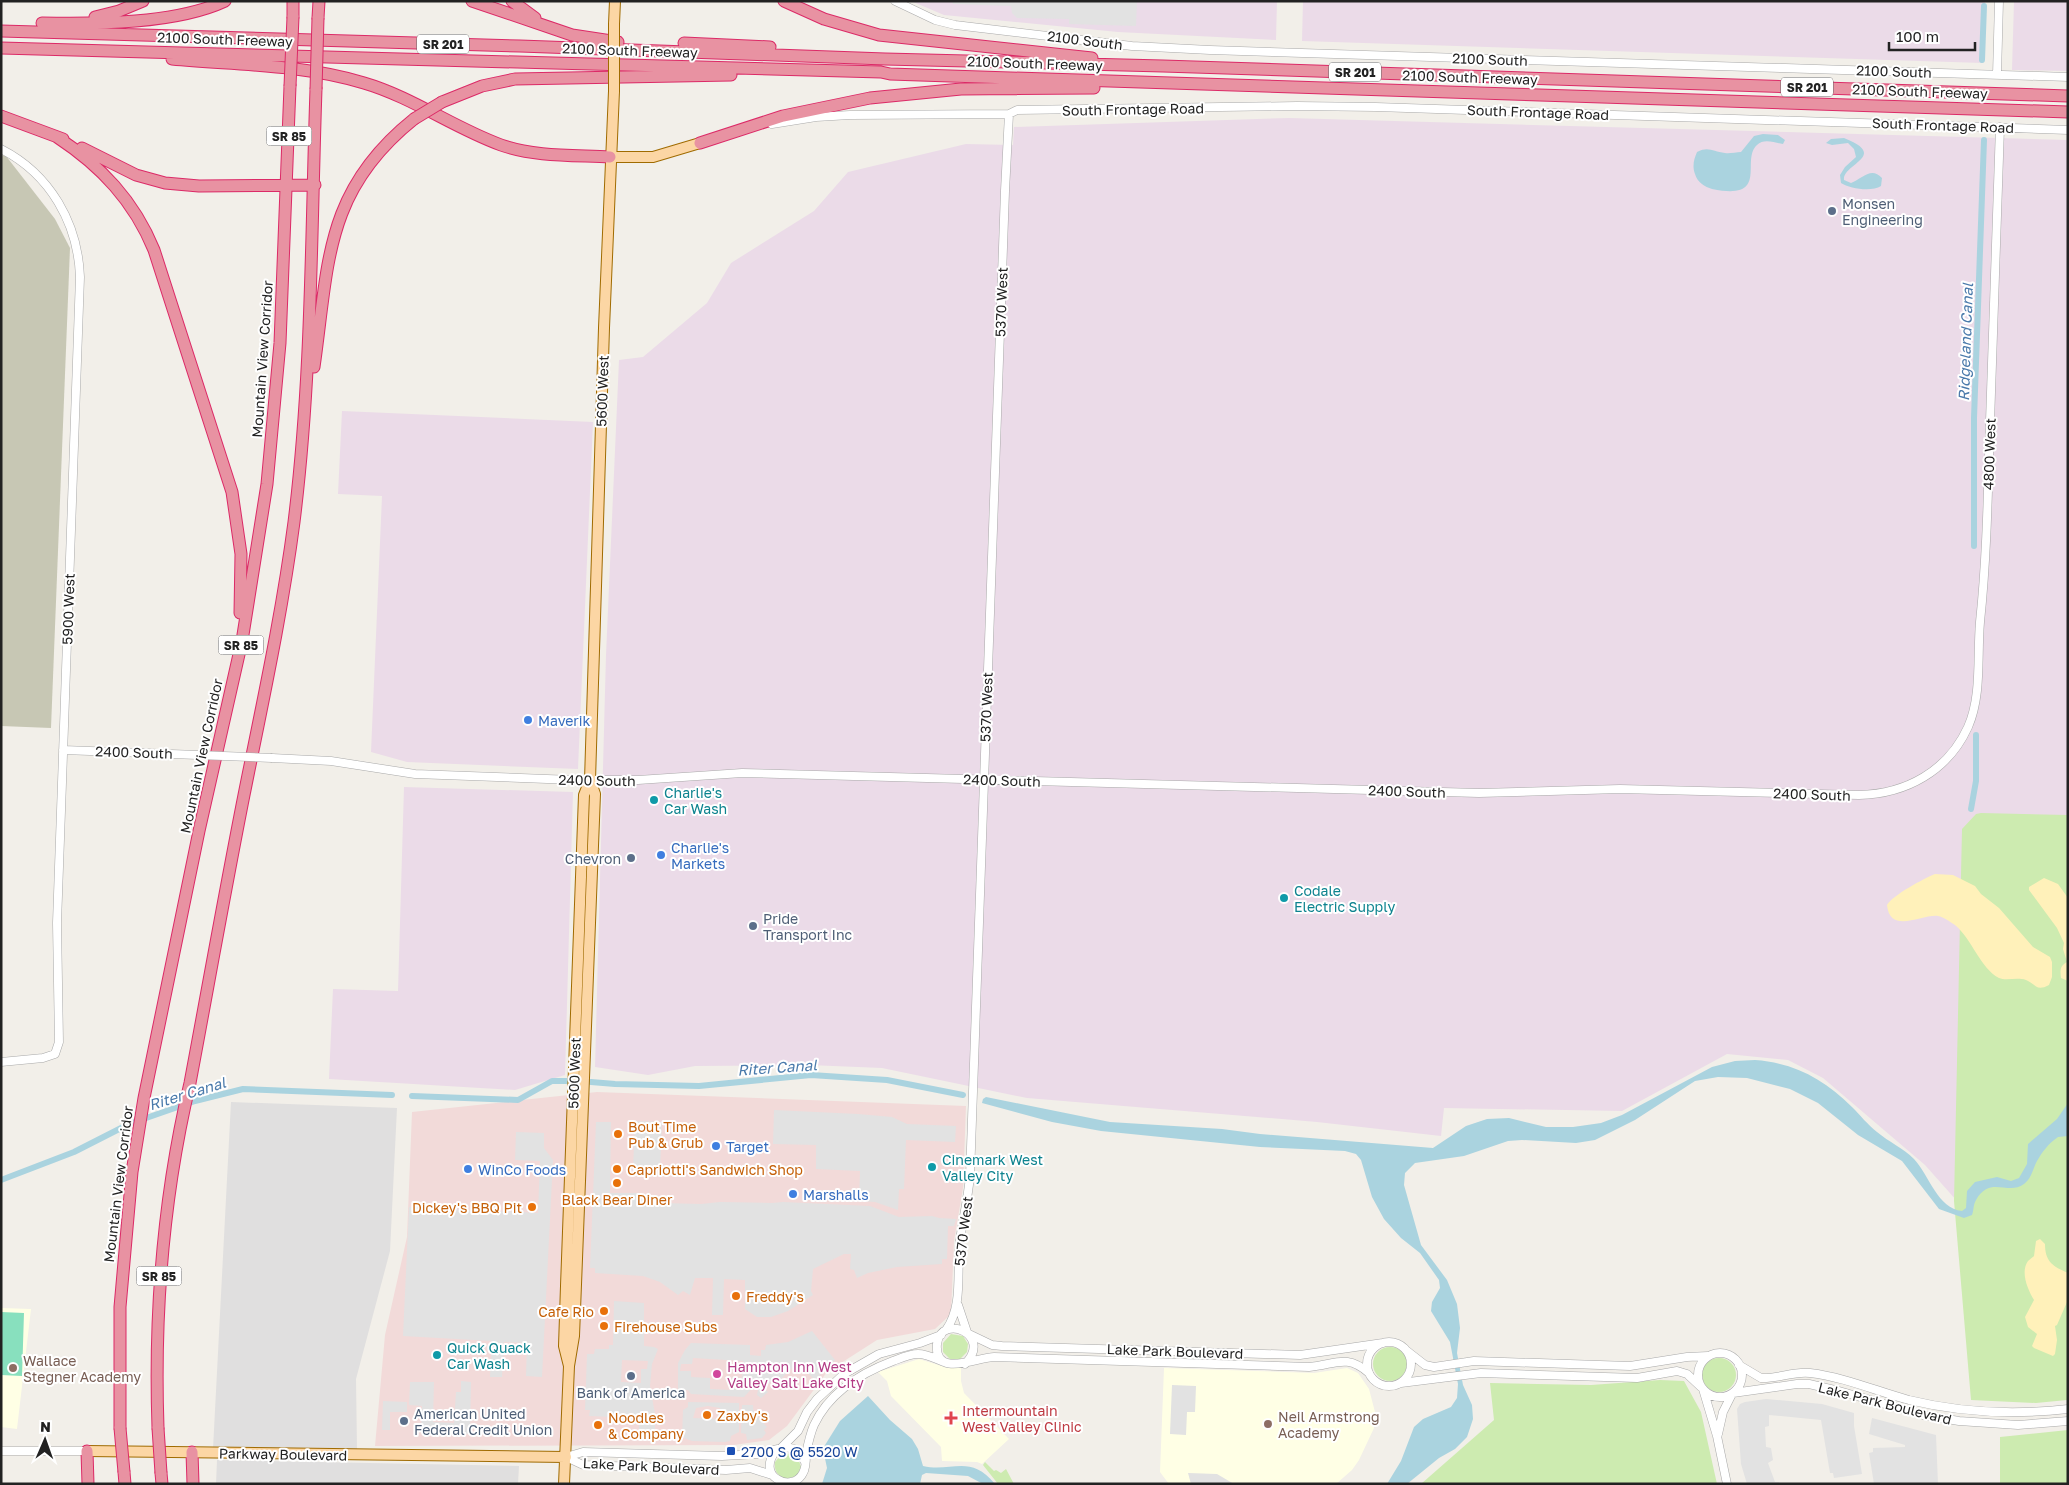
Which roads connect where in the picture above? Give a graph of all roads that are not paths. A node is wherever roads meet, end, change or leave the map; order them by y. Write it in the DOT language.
graph roads {
  1 [pos="143,1"];
  2 [pos="226,1"];
  3 [pos="293,1"];
  4 [pos="319,1"];
  5 [pos="472,1"];
  6 [pos="512,1"];
  7 [pos="615,1"];
  8 [pos="784,1"];
  9 [pos="896,1"];
  10 [pos="1999,1"];
  11 [pos="42,23"];
  12 [pos="1,24"];
  13 [pos="552,28"];
  14 [pos="1,31"];
  15 [pos="1,48"];
  16 [pos="76,49"];
  17 [pos="886,59"];
  18 [pos="1163,66"];
  19 [pos="890,74"];
  20 [pos="1997,75"];
  21 [pos="2068,77"];
  22 [pos="1160,82"];
  23 [pos="2068,96"];
  24 [pos="2068,112"];
  25 [pos="1009,114"];
  26 [pos="1,116"];
  27 [pos="2000,127"];
  28 [pos="2068,130"];
  29 [pos="57,136"];
  30 [pos="700,143"];
  31 [pos="1,149"];
  32 [pos="610,157"];
  33 [pos="315,185"];
  34 [pos="288,186"];
  35 [pos="294,523"];
  36 [pos="226,708"];
  37 [pos="63,750"];
  38 [pos="1937,769"];
  39 [pos="984,779"];
  40 [pos="590,780"];
  41 [pos="1,1062"];
  42 [pos="571,1287"];
  43 [pos="957,1300"];
  44 [pos="944,1332"];
  45 [pos="968,1333"];
  46 [pos="1383,1343"];
  47 [pos="1407,1351"];
  48 [pos="1708,1356"];
  49 [pos="1554,1363"];
  50 [pos="949,1364"];
  51 [pos="965,1364"];
  52 [pos="1740,1365"];
  53 [pos="569,1366"];
  54 [pos="1369,1373"];
  55 [pos="1554,1375"];
  56 [pos="1401,1383"];
  57 [pos="1702,1388"];
  58 [pos="1732,1393"];
  59 [pos="2068,1409"];
  60 [pos="2068,1421"];
  61 [pos="1717,1436"];
  62 [pos="780,1449"];
  63 [pos="1,1450"];
  64 [pos="87,1451"];
  65 [pos="192,1452"];
  66 [pos="566,1457"];
  67 [pos="806,1462"];
  68 [pos="773,1475"];
  69 [pos="124,1478"];
  70 [pos="161,1478"];
  71 [pos="88,1484"];
  72 [pos="193,1484"];
  73 [pos="564,1484"];
  74 [pos="1727,1484"];
  1 -- 11 [label="highway"];
  2 -- 11 [label="highway"];
  3 -- 34 [label="highway, Mountain View Corridor / SR 85, bridge"];
  4 -- 33 [label="highway, SR 85, bridge"];
  5 -- 13 [label="highway"];
  6 -- 13 [label="highway"];
  7 -- 32 [label="main road, 5600 West, bridge"];
  8 -- 18 [label="highway"];
  9 -- 20 [label="street, 2100 South"];
  10 -- 20 [label="street"];
  11 -- 12 [label="highway"];
  13 -- 17 [label="highway"];
  14 -- 17 [label="highway, 2100 South Freeway / SR 201"];
  15 -- 16 [label="highway, 2100 South Freeway / SR 201"];
  16 -- 19 [label="highway, 2100 South Freeway / SR 201"];
  16 -- 32 [label="highway"];
  17 -- 18 [label="highway, 2100 South Freeway / SR 201"];
  18 -- 23 [label="highway, 2100 South Freeway / SR 201"];
  19 -- 22 [label="highway, 2100 South Freeway / SR 201"];
  19 -- 35 [label="highway, bridge"];
  20 -- 21 [label="street, 2100 South"];
  22 -- 24 [label="highway, 2100 South Freeway / SR 201"];
  22 -- 30 [label="highway"];
  25 -- 27 [label="street, South Frontage Road"];
  25 -- 30 [label="street, South Frontage Road"];
  25 -- 39 [label="street, 5370 West"];
  26 -- 29 [label="highway"];
  27 -- 28 [label="street, South Frontage Road"];
  27 -- 38 [label="street, 4800 West"];
  29 -- 34 [label="highway"];
  29 -- 36 [label="highway"];
  30 -- 32 [label="main road"];
  31 -- 37 [label="street, 5900 West"];
  32 -- 40 [label="main road, 5600 West"];
  33 -- 34 [label="highway"];
  33 -- 35 [label="highway, SR 85"];
  34 -- 36 [label="highway, Mountain View Corridor / SR 85"];
  35 -- 70 [label="highway, SR 85, bridge"];
  36 -- 69 [label="highway, Mountain View Corridor / SR 85, bridge"];
  37 -- 40 [label="street, 2400 South, bridge"];
  37 -- 41 [label="street, 5900 West"];
  38 -- 39 [label="street, 2400 South"];
  39 -- 40 [label="street, 2400 South"];
  39 -- 43 [label="street, 5370 West"];
  40 -- 42 [label="main road, 5600 West"];
  40 -- 42 [label="main road, 5600 West"];
  42 -- 53 [label="main road, 5600 West"];
  42 -- 53 [label="main road, 5600 West"];
  43 -- 44 [label="street, 5370 West"];
  43 -- 45 [label="street, 5370 West"];
  44 -- 45 [label="street"];
  44 -- 50 [label="street"];
  44 -- 62 [label="street"];
  45 -- 46 [label="street, Lake Park Boulevard"];
  45 -- 51 [label="street"];
  46 -- 47 [label="street"];
  46 -- 54 [label="street"];
  47 -- 49 [label="street"];
  47 -- 56 [label="street"];
  48 -- 49 [label="street"];
  48 -- 52 [label="street"];
  48 -- 57 [label="street"];
  49 -- 55 [label="street"];
  50 -- 51 [label="street"];
  50 -- 67 [label="street"];
  51 -- 54 [label="street, Lake Park Boulevard"];
  52 -- 58 [label="street"];
  52 -- 59 [label="street, Lake Park Boulevard"];
  53 -- 66 [label="main road, 5600 West"];
  54 -- 56 [label="street"];
  55 -- 56 [label="street"];
  55 -- 57 [label="street"];
  57 -- 58 [label="street"];
  57 -- 61 [label="street"];
  58 -- 60 [label="street, Lake Park Boulevard"];
  58 -- 61 [label="street"];
  61 -- 74 [label="street"];
  62 -- 66 [label="street, Lake Park Boulevard"];
  62 -- 67 [label="street"];
  62 -- 68 [label="street"];
  63 -- 64 [label="street, Parkway Boulevard"];
  64 -- 65 [label="main road, Parkway Boulevard"];
  64 -- 71 [label="highway"];
  65 -- 66 [label="main road, Parkway Boulevard"];
  65 -- 72 [label="highway"];
  66 -- 68 [label="street, Lake Park Boulevard"];
  66 -- 73 [label="main road, 5600 West"];
  67 -- 68 [label="street"];
}
